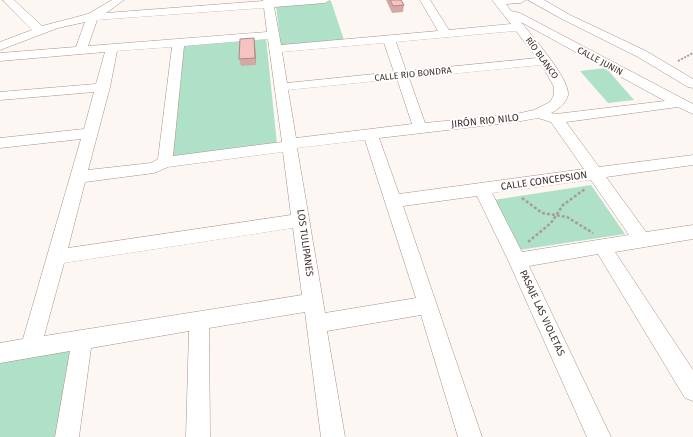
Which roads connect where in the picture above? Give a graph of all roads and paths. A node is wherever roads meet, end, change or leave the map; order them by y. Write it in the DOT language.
graph roads {
  1 [pos="8,0"];
  2 [pos="119,0"];
  3 [pos="325,0"];
  4 [pos="425,0"];
  5 [pos="521,0"];
  6 [pos="533,0"];
  7 [pos="498,1"];
  8 [pos="268,2"];
  9 [pos="211,4"];
  10 [pos="507,13"];
  11 [pos="92,17"];
  12 [pos="518,27"];
  13 [pos="39,30"];
  14 [pos="445,34"];
  15 [pos="274,35"];
  16 [pos="389,39"];
  17 [pos="178,43"];
  18 [pos="0,46"];
  19 [pos="112,48"];
  20 [pos="276,49"];
  21 [pos="81,50"];
  22 [pos="0,57"];
  23 [pos="545,61"];
  24 [pos="402,76"];
  25 [pos="693,84"];
  26 [pos="103,87"];
  27 [pos="281,87"];
  28 [pos="0,96"];
  29 [pos="675,104"];
  30 [pos="693,110"];
  31 [pos="538,114"];
  32 [pos="556,119"];
  33 [pos="693,124"];
  34 [pos="420,128"];
  35 [pos="90,133"];
  36 [pos="370,134"];
  37 [pos="3,142"];
  38 [pos="290,144"];
  39 [pos="0,157"];
  40 [pos="693,160"];
  41 [pos="165,162"];
  42 [pos="78,178"];
  43 [pos="594,180"];
  44 [pos="482,190"];
  45 [pos="521,196"];
  46 [pos="394,201"];
  47 [pos="556,215"];
  48 [pos="301,220"];
  49 [pos="691,235"];
  50 [pos="598,240"];
  51 [pos="642,240"];
  52 [pos="521,252"];
  53 [pos="57,257"];
  54 [pos="313,302"];
  55 [pos="426,305"];
  56 [pos="199,320"];
  57 [pos="317,324"];
  58 [pos="82,339"];
  59 [pos="31,348"];
  60 [pos="0,353"];
  61 [pos="693,390"];
  62 [pos="67,437"];
  63 [pos="198,437"];
  64 [pos="333,437"];
  65 [pos="470,437"];
  66 [pos="599,437"];
  1 -- 13 [label="street"];
  2 -- 11 [label="street"];
  3 -- 8 [label="street"];
  4 -- 14 [label="street"];
  5 -- 7 [label="street"];
  6 -- 25 [label="street"];
  7 -- 10 [label="street, RÍO BLANCO"];
  8 -- 9 [label="street"];
  8 -- 15 [label="street, LOS TULIPANES"];
  9 -- 11 [label="street"];
  10 -- 12 [label="street, RÍO BLANCO"];
  10 -- 29 [label="street, CALLE JUNIN"];
  11 -- 13 [label="street"];
  11 -- 21 [label="street"];
  12 -- 14 [label="street"];
  12 -- 23 [label="street, RÍO BLANCO"];
  13 -- 18 [label="street"];
  14 -- 16 [label="street"];
  15 -- 17 [label="street"];
  15 -- 20 [label="street, LOS TULIPANES"];
  16 -- 20 [label="street"];
  16 -- 24 [label="street"];
  17 -- 19 [label="street"];
  17 -- 41 [label="street"];
  19 -- 21 [label="street"];
  19 -- 26 [label="street"];
  20 -- 27 [label="street, LOS TULIPANES"];
  21 -- 22 [label="street"];
  23 -- 24 [label="street, CALLE RIO BONDRA"];
  23 -- 31 [label="street, RÍO BLANCO"];
  24 -- 27 [label="street, CALLE RIO BONDRA"];
  24 -- 34 [label="street"];
  26 -- 28 [label="street"];
  26 -- 35 [label="street"];
  27 -- 38 [label="street, LOS TULIPANES"];
  29 -- 30 [label="street, CALLE JUNIN"];
  29 -- 32 [label="street, JIRÓN RIO NILO"];
  29 -- 33 [label="street"];
  31 -- 32 [label="street, JIRÓN RIO NILO"];
  31 -- 34 [label="street, JIRÓN RIO NILO"];
  32 -- 43 [label="street"];
  34 -- 36 [label="street, JIRÓN RIO NILO"];
  35 -- 37 [label="street"];
  35 -- 42 [label="street"];
  36 -- 38 [label="street, JIRÓN RIO NILO"];
  36 -- 46 [label="street"];
  37 -- 39 [label="street"];
  38 -- 41 [label="street, JIRÓN RIO NILO"];
  38 -- 48 [label="street, LOS TULIPANES"];
  40 -- 43 [label="street, CALLE CONCEPSION"];
  41 -- 42 [label="street, JIRÓN RIO NILO"];
  42 -- 53 [label="street"];
  43 -- 44 [label="street, CALLE CONCEPSION"];
  43 -- 47 [label="path"];
  43 -- 51 [label="street"];
  44 -- 46 [label="street, CALLE CONCEPSION"];
  44 -- 52 [label="street, PASAJE LAS VIOLETAS"];
  45 -- 47 [label="path"];
  46 -- 55 [label="street"];
  47 -- 50 [label="path"];
  47 -- 52 [label="path"];
  48 -- 53 [label="street"];
  48 -- 54 [label="street, LOS TULIPANES"];
  49 -- 51 [label="street"];
  50 -- 51 [label="street"];
  50 -- 52 [label="street"];
  50 -- 61 [label="street"];
  52 -- 66 [label="street, PASAJE LAS VIOLETAS"];
  53 -- 59 [label="street"];
  54 -- 56 [label="street"];
  54 -- 57 [label="street, LOS TULIPANES"];
  55 -- 57 [label="street"];
  55 -- 65 [label="street"];
  56 -- 58 [label="street"];
  56 -- 63 [label="street"];
  57 -- 64 [label="street, LOS TULIPANES"];
  58 -- 59 [label="street"];
  58 -- 62 [label="street"];
  59 -- 60 [label="street"];
}
